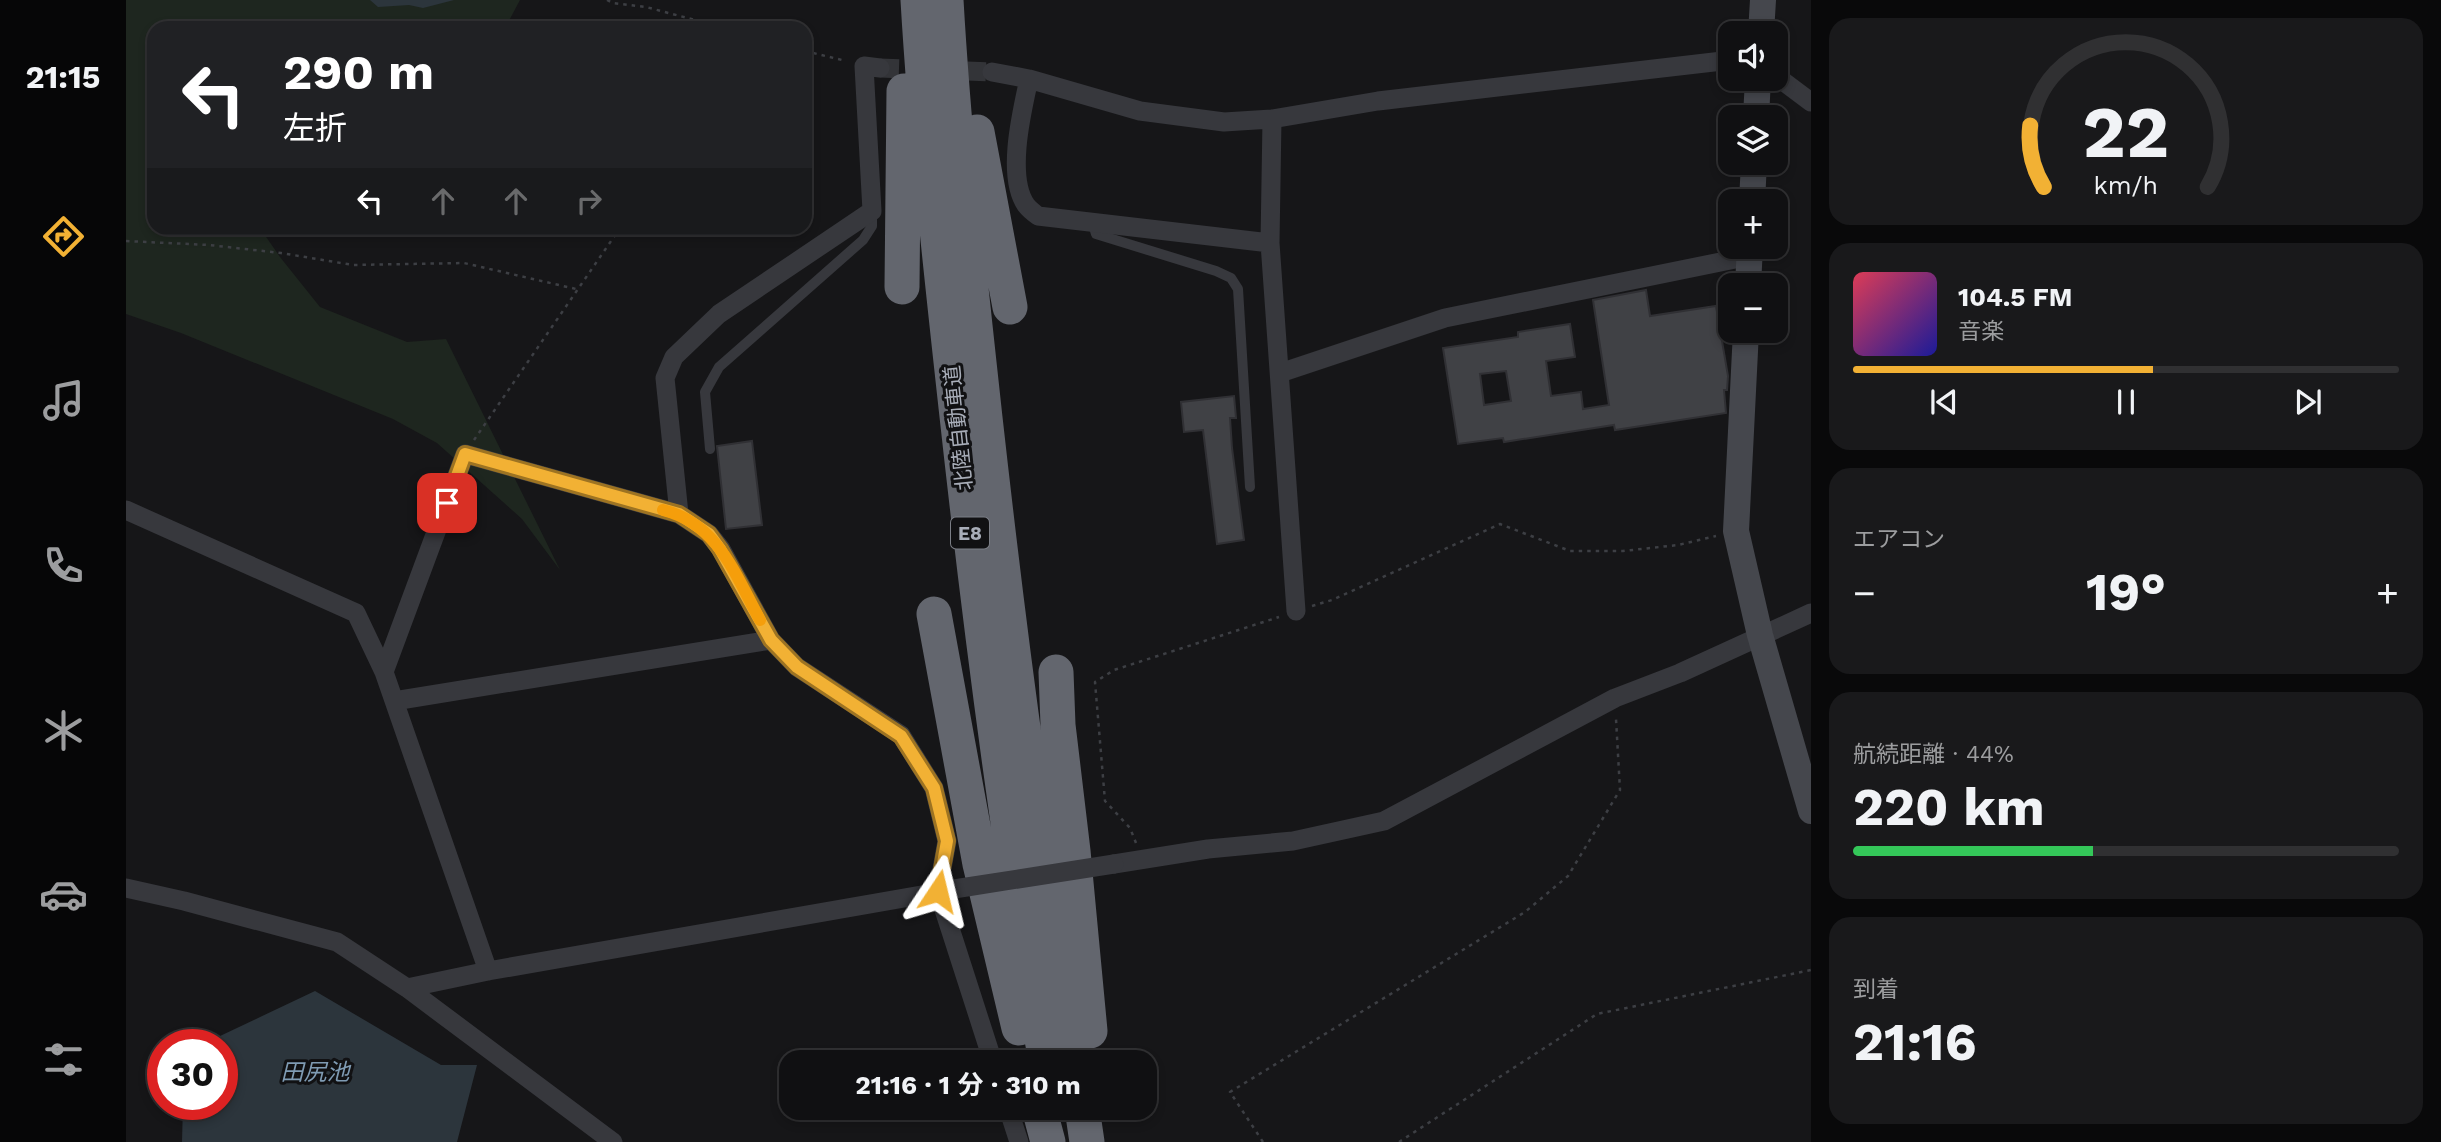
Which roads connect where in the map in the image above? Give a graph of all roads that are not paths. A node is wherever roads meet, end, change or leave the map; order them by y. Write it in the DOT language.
graph roads {
  1 [pos="905,0"];
  2 [pos="918,0"];
  3 [pos="946,0"];
  4 [pos="958,0"];
  5 [pos="1763,0"];
  6 [pos="1762,21"];
  7 [pos="1718,62"];
  8 [pos="872,67"];
  9 [pos="992,72"];
  10 [pos="1028,79"];
  11 [pos="1788,85"];
  12 [pos="1811,102"];
  13 [pos="1272,119"];
  14 [pos="872,211"];
  15 [pos="1093,223"];
  16 [pos="1270,243"];
  17 [pos="1718,258"];
  18 [pos="902,288"];
  19 [pos="1010,307"];
  20 [pos="1745,343"];
  21 [pos="1280,373"];
  22 [pos="710,449"];
  23 [pos="1250,487"];
  24 [pos="126,510"];
  25 [pos="679,514"];
  26 [pos="1296,611"];
  27 [pos="1811,613"];
  28 [pos="934,614"];
  29 [pos="1760,635"];
  30 [pos="771,640"];
  31 [pos="384,672"];
  32 [pos="1056,672"];
  33 [pos="394,701"];
  34 [pos="1811,811"];
  35 [pos="126,888"];
  36 [pos="946,890"];
  37 [pos="488,971"];
  38 [pos="407,988"];
  39 [pos="990,1050"];
  40 [pos="1025,1050"];
  41 [pos="1044,1050"];
  42 [pos="1072,1050"];
  43 [pos="1093,1050"];
  44 [pos="1012,1120"];
  45 [pos="1042,1120"];
  46 [pos="1056,1120"];
  47 [pos="1084,1120"];
  48 [pos="1100,1120"];
  49 [pos="612,1142"];
  50 [pos="1019,1142"];
  51 [pos="1048,1142"];
  52 [pos="1059,1142"];
  53 [pos="1087,1142"];
  54 [pos="1103,1142"];
  1 -- 18 [label="highway"];
  2 -- 41 [label="highway, 北陸自動車道 / E8"];
  3 -- 42 [label="highway, 北陸自動車道 / E8"];
  4 -- 19 [label="highway"];
  5 -- 6 [label="street"];
  7 -- 13 [label="street"];
  8 -- 14 [label="street"];
  9 -- 10 [label="street"];
  10 -- 13 [label="street"];
  10 -- 15 [label="street"];
  11 -- 12 [label="street"];
  13 -- 16 [label="street"];
  14 -- 22 [label="lane"];
  14 -- 25 [label="street"];
  15 -- 16 [label="street"];
  15 -- 23 [label="lane"];
  16 -- 21 [label="street"];
  17 -- 21 [label="street"];
  20 -- 29 [label="street"];
  21 -- 26 [label="street"];
  24 -- 31 [label="street"];
  25 -- 30 [label="street"];
  25 -- 31 [label="street"];
  27 -- 29 [label="street"];
  28 -- 40 [label="highway"];
  29 -- 34 [label="street"];
  29 -- 36 [label="street, bridge"];
  30 -- 33 [label="street"];
  30 -- 36 [label="street"];
  31 -- 33 [label="street"];
  32 -- 43 [label="highway"];
  33 -- 37 [label="street"];
  35 -- 38 [label="street"];
  36 -- 37 [label="street"];
  36 -- 39 [label="street"];
  37 -- 38 [label="street"];
  38 -- 49 [label="street"];
  44 -- 50 [label="street"];
  45 -- 51 [label="highway"];
  46 -- 52 [label="highway"];
  47 -- 53 [label="highway"];
  48 -- 54 [label="highway"];
}
